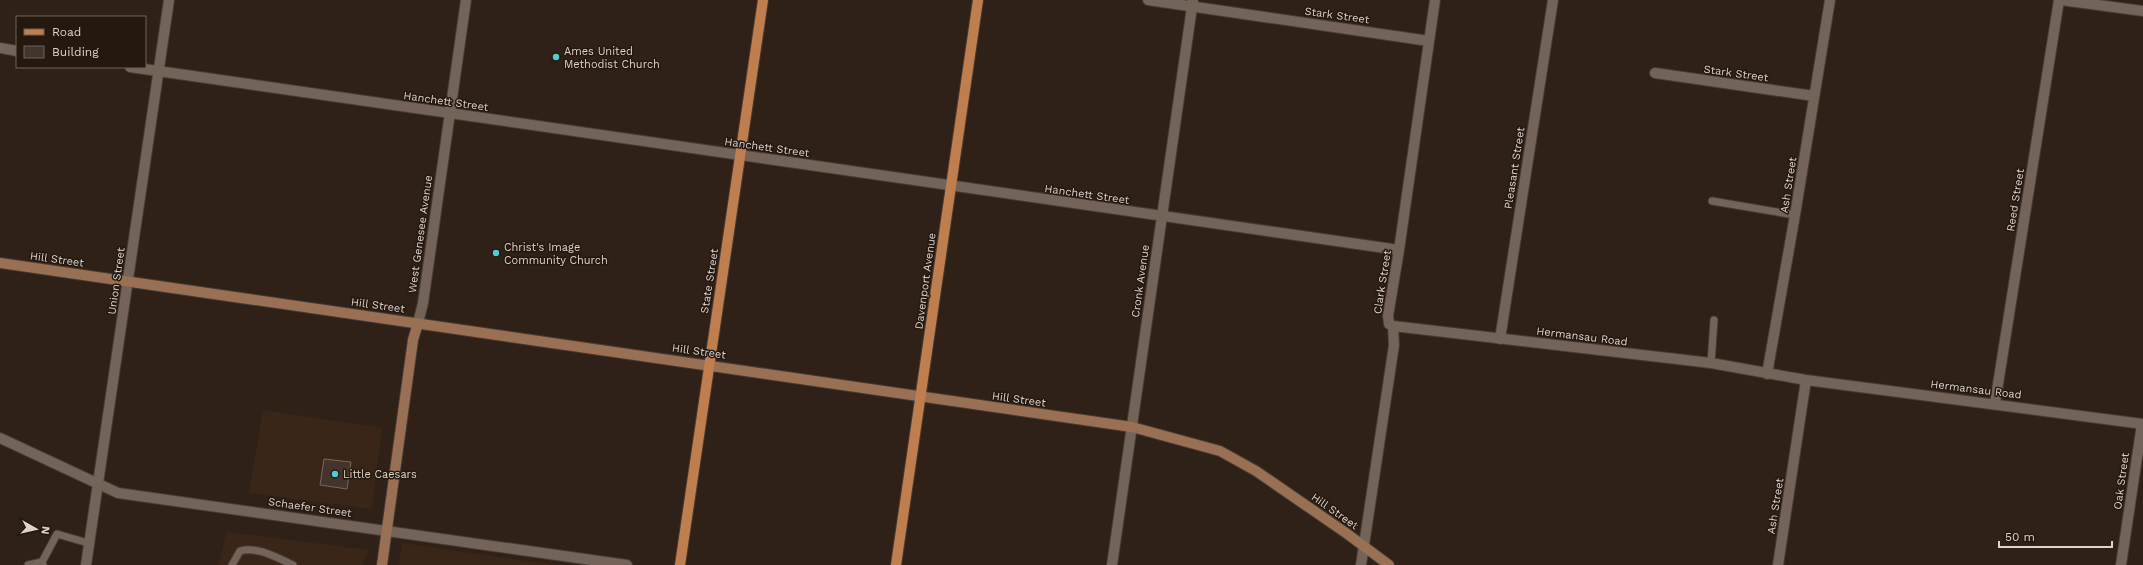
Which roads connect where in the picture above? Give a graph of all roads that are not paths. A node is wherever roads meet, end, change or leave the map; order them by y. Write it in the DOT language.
graph roads {
  1 [pos="169,0"];
  2 [pos="466,0"];
  3 [pos="763,0"];
  4 [pos="978,0"];
  5 [pos="1148,0"];
  6 [pos="1435,0"];
  7 [pos="1553,0"];
  8 [pos="1830,0"];
  9 [pos="2060,0"];
  10 [pos="1192,3"];
  11 [pos="2143,11"];
  12 [pos="1429,41"];
  13 [pos="0,48"];
  14 [pos="16,51"];
  15 [pos="137,68"];
  16 [pos="159,71"];
  17 [pos="1655,73"];
  18 [pos="1814,96"];
  19 [pos="449,114"];
  20 [pos="740,155"];
  21 [pos="950,185"];
  22 [pos="1712,201"];
  23 [pos="1796,215"];
  24 [pos="1161,216"];
  25 [pos="1399,250"];
  26 [pos="0,263"];
  27 [pos="128,281"];
  28 [pos="1714,320"];
  29 [pos="418,323"];
  30 [pos="1393,326"];
  31 [pos="1500,339"];
  32 [pos="1711,363"];
  33 [pos="709,364"];
  34 [pos="1767,374"];
  35 [pos="1806,380"];
  36 [pos="921,397"];
  37 [pos="1995,403"];
  38 [pos="2142,424"];
  39 [pos="1132,427"];
  40 [pos="0,438"];
  41 [pos="98,485"];
  42 [pos="387,530"];
  43 [pos="88,543"];
  44 [pos="1364,547"];
  45 [pos="42,564"];
  46 [pos="28,565"];
  47 [pos="86,565"];
  48 [pos="232,565"];
  49 [pos="292,565"];
  50 [pos="382,565"];
  51 [pos="627,565"];
  52 [pos="680,565"];
  53 [pos="896,565"];
  54 [pos="1112,565"];
  55 [pos="1361,565"];
  56 [pos="1389,565"];
  57 [pos="1778,565"];
  58 [pos="2121,565"];
  1 -- 16 [label="street, Union Street"];
  2 -- 19 [label="street, West Genesee Avenue"];
  3 -- 20 [label="main road, State Street"];
  4 -- 21 [label="main road, Davenport Avenue"];
  5 -- 10 [label="street, Stark Street"];
  6 -- 12 [label="street, Clark Street"];
  7 -- 31 [label="street, Pleasant Street"];
  8 -- 18 [label="street, Ash Street"];
  9 -- 11 [label="street"];
  9 -- 37 [label="street, Reed Street"];
  10 -- 12 [label="street, Stark Street"];
  10 -- 24 [label="street, Cronk Avenue"];
  12 -- 25 [label="street, Clark Street"];
  13 -- 14 [label="street"];
  15 -- 16 [label="street, Hanchett Street"];
  16 -- 19 [label="street, Hanchett Street"];
  16 -- 27 [label="street, Union Street"];
  17 -- 18 [label="street, Stark Street"];
  18 -- 23 [label="street, Ash Street"];
  19 -- 20 [label="street, Hanchett Street"];
  19 -- 29 [label="street, West Genesee Avenue"];
  20 -- 21 [label="street, Hanchett Street"];
  20 -- 33 [label="main road, State Street"];
  21 -- 24 [label="street, Hanchett Street"];
  21 -- 36 [label="main road, Davenport Avenue"];
  22 -- 23 [label="lane"];
  23 -- 34 [label="street, Ash Street"];
  24 -- 25 [label="street, Hanchett Street"];
  24 -- 39 [label="street, Cronk Avenue"];
  25 -- 30 [label="street, Clark Street"];
  26 -- 27 [label="main road, Hill Street"];
  27 -- 29 [label="main road, Hill Street"];
  27 -- 41 [label="street, Union Street"];
  28 -- 32 [label="lane"];
  29 -- 33 [label="main road, Hill Street"];
  29 -- 42 [label="main road, West Genesee Avenue"];
  30 -- 31 [label="street, Hermansau Road"];
  30 -- 44 [label="street, Clark Street"];
  31 -- 32 [label="street, Hermansau Road"];
  32 -- 34 [label="street, Hermansau Road"];
  33 -- 36 [label="main road, Hill Street"];
  33 -- 52 [label="main road, State Street"];
  34 -- 35 [label="street, Hermansau Road"];
  35 -- 37 [label="street, Hermansau Road"];
  35 -- 57 [label="street, Ash Street"];
  36 -- 39 [label="main road, Hill Street"];
  36 -- 53 [label="main road, Davenport Avenue"];
  37 -- 38 [label="street, Hermansau Road"];
  38 -- 58 [label="street, Oak Street"];
  39 -- 44 [label="main road, Hill Street"];
  39 -- 54 [label="street, Cronk Avenue"];
  40 -- 41 [label="street, Schaefer Street"];
  41 -- 42 [label="street, Schaefer Street"];
  41 -- 43 [label="street, Union Street"];
  42 -- 50 [label="main road, West Genesee Avenue"];
  42 -- 51 [label="street, Schaefer Street"];
  43 -- 45 [label="lane"];
  43 -- 47 [label="street, Union Street"];
  44 -- 55 [label="street, Clark Street"];
  44 -- 56 [label="main road"];
  45 -- 46 [label="lane"];
  48 -- 49 [label="lane"];
}
